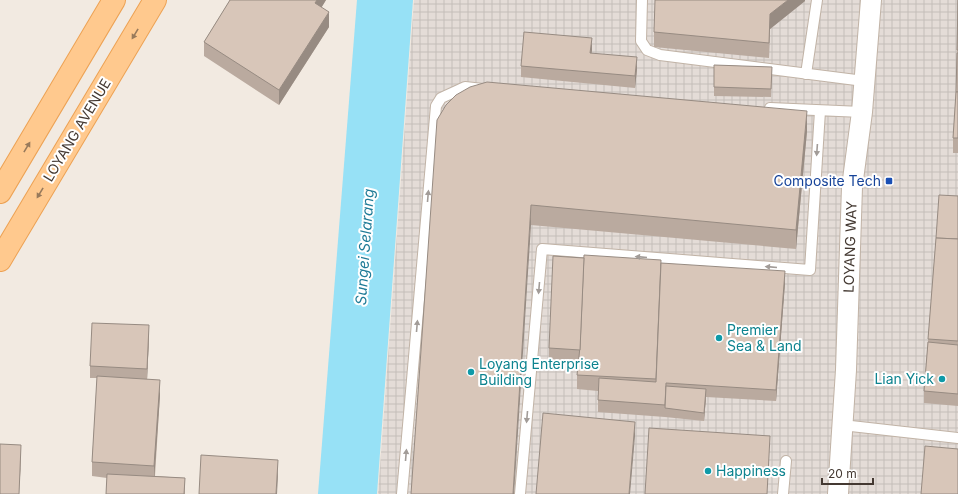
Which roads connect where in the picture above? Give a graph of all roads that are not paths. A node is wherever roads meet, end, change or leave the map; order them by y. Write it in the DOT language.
graph roads {
  1 [pos="114,0"];
  2 [pos="155,0"];
  3 [pos="642,0"];
  4 [pos="817,0"];
  5 [pos="871,0"];
  6 [pos="806,74"];
  7 [pos="864,81"];
  8 [pos="495,91"];
  9 [pos="757,108"];
  10 [pos="820,111"];
  11 [pos="862,112"];
  12 [pos="0,192"];
  13 [pos="0,260"];
  14 [pos="842,425"];
  15 [pos="958,438"];
  16 [pos="786,461"];
  17 [pos="402,494"];
  18 [pos="520,494"];
  19 [pos="783,494"];
  20 [pos="838,494"];
  12 -- 1 [label="main road, one-way"];
  2 -- 13 [label="main road, LOYANG AVENUE, one-way"];
  3 -- 6 [label="lane"];
  4 -- 6 [label="lane"];
  5 -- 7 [label="street, LOYANG WAY"];
  6 -- 7 [label="lane"];
  7 -- 11 [label="street, LOYANG WAY"];
  17 -- 8 [label="lane, one-way"];
  9 -- 10 [label="lane"];
  10 -- 11 [label="lane"];
  10 -- 18 [label="lane, one-way"];
  11 -- 14 [label="street, LOYANG WAY"];
  14 -- 15 [label="lane"];
  14 -- 20 [label="street, LOYANG WAY"];
  16 -- 19 [label="lane"];
}
